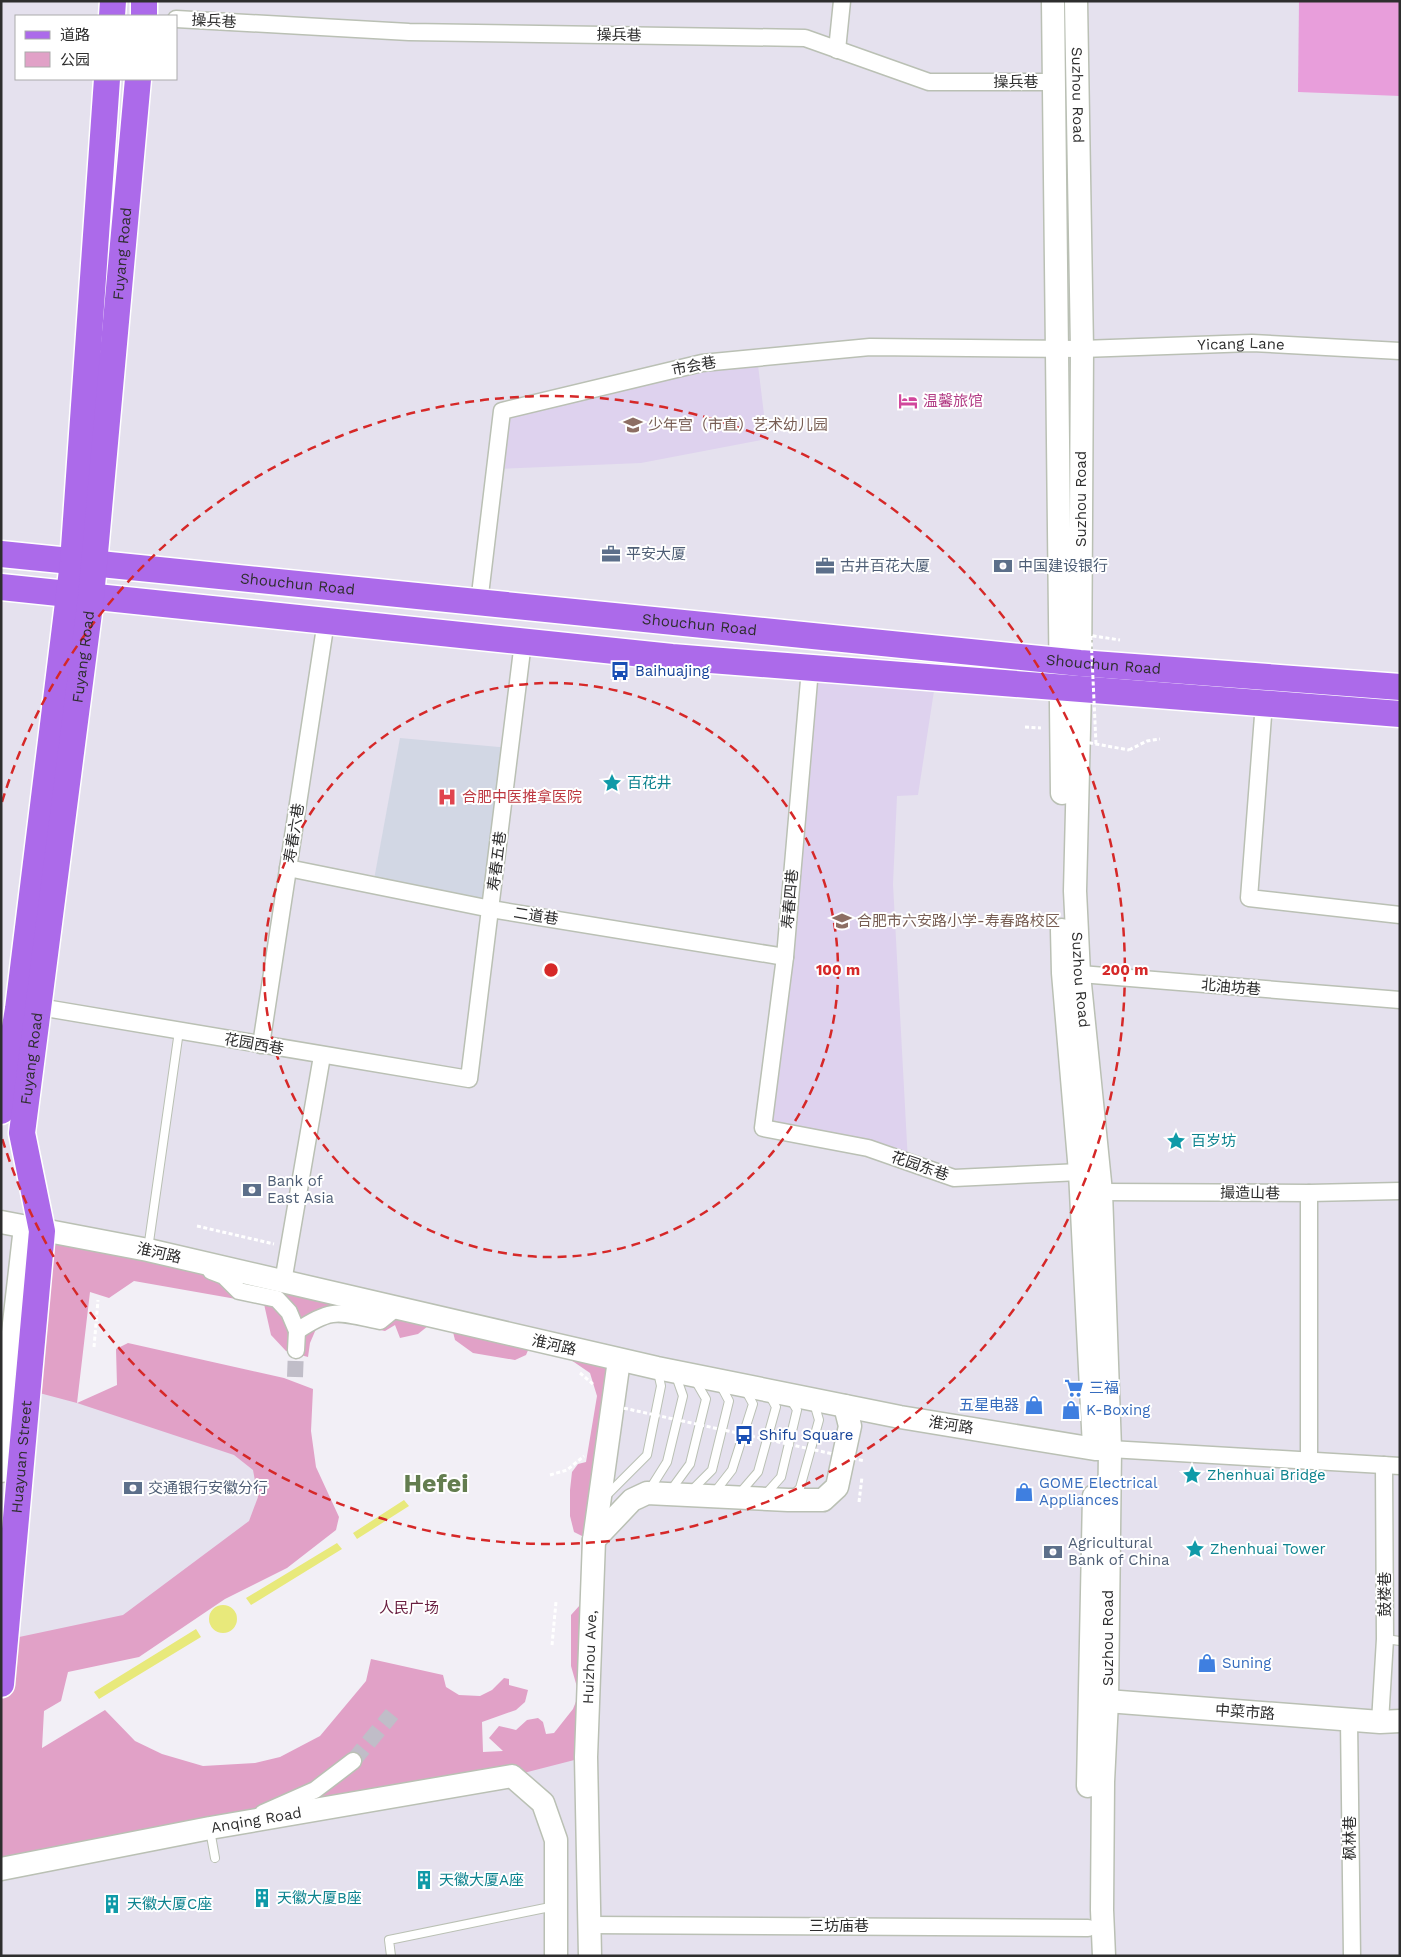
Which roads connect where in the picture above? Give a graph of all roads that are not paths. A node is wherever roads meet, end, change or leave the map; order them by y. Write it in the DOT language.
graph roads {
  1 [pos="113,1"];
  2 [pos="144,1"];
  3 [pos="842,1"];
  4 [pos="1053,1"];
  5 [pos="1076,1"];
  6 [pos="112,15"];
  7 [pos="144,15"];
  8 [pos="178,19"];
  9 [pos="837,50"];
  10 [pos="107,80"];
  11 [pos="138,80"];
  12 [pos="1054,82"];
  13 [pos="1057,348"];
  14 [pos="1082,349"];
  15 [pos="1400,351"];
  16 [pos="1,554"];
  17 [pos="84,563"];
  18 [pos="1,587"];
  19 [pos="80,595"];
  20 [pos="479,602"];
  21 [pos="326,622"];
  22 [pos="523,642"];
  23 [pos="1071,662"];
  24 [pos="810,669"];
  25 [pos="1400,687"];
  26 [pos="1071,688"];
  27 [pos="1264,703"];
  28 [pos="1400,714"];
  29 [pos="288,868"];
  30 [pos="491,909"];
  31 [pos="1400,915"];
  32 [pos="785,957"];
  33 [pos="1070,974"];
  34 [pos="1400,1000"];
  35 [pos="39,1007"];
  36 [pos="179,1031"];
  37 [pos="261,1044"];
  38 [pos="322,1056"];
  39 [pos="469,1079"];
  40 [pos="1,1111"];
  41 [pos="763,1128"];
  42 [pos="1080,1172"];
  43 [pos="1400,1191"];
  44 [pos="1101,1192"];
  45 [pos="1309,1194"];
  46 [pos="1,1222"];
  47 [pos="33,1229"];
  48 [pos="156,1252"];
  49 [pos="283,1282"];
  50 [pos="396,1308"];
  51 [pos="297,1330"];
  52 [pos="296,1350"];
  53 [pos="619,1360"];
  54 [pos="674,1371"];
  55 [pos="718,1380"];
  56 [pos="743,1385"];
  57 [pos="778,1392"];
  58 [pos="813,1399"];
  59 [pos="845,1406"];
  60 [pos="1102,1449"];
  61 [pos="1309,1460"];
  62 [pos="1392,1466"];
  63 [pos="1,1471"];
  64 [pos="668,1494"];
  65 [pos="711,1496"];
  66 [pos="763,1497"];
  67 [pos="736,1498"];
  68 [pos="788,1500"];
  69 [pos="600,1502"];
  70 [pos="594,1540"];
  71 [pos="1392,1640"];
  72 [pos="1,1684"];
  73 [pos="1099,1701"];
  74 [pos="1349,1720"];
  75 [pos="1390,1722"];
  76 [pos="353,1761"];
  77 [pos="241,1822"];
  78 [pos="210,1828"];
  79 [pos="215,1858"];
  80 [pos="1,1869"];
  81 [pos="556,1906"];
  82 [pos="589,1925"];
  83 [pos="1088,1928"];
  84 [pos="391,1956"];
  85 [pos="556,1956"];
  86 [pos="590,1956"];
  87 [pos="1089,1956"];
  88 [pos="1104,1956"];
  89 [pos="1352,1956"];
  1 -- 6 [label="main road"];
  2 -- 7 [label="main road"];
  3 -- 9 [label="street"];
  4 -- 12 [label="main road, Suzhou Road"];
  5 -- 14 [label="main road, Suzhou Road"];
  8 -- 9 [label="street, 操兵巷"];
  9 -- 12 [label="street, 操兵巷"];
  10 -- 17 [label="main road, Fuyang Road"];
  11 -- 17 [label="main road, Fuyang Road"];
  12 -- 13 [label="main road, Suzhou Road"];
  13 -- 14 [label="street, 市会巷"];
  13 -- 20 [label="street, 市会巷"];
  13 -- 23 [label="main road, Suzhou Road"];
  14 -- 15 [label="street, Yicang Lane"];
  14 -- 23 [label="main road, Suzhou Road"];
  16 -- 17 [label="main road, Shouchun Road"];
  17 -- 19 [label="main road, Fuyang Road"];
  17 -- 20 [label="main road, Shouchun Road"];
  18 -- 19 [label="main road, Shouchun Road"];
  19 -- 21 [label="main road, Shouchun Road"];
  19 -- 35 [label="main road, Fuyang Road"];
  19 -- 40 [label="main road, Fuyang Road"];
  20 -- 23 [label="main road, Shouchun Road"];
  21 -- 22 [label="main road, Shouchun Road"];
  21 -- 29 [label="street, 寿春六巷"];
  22 -- 24 [label="main road, Shouchun Road"];
  22 -- 30 [label="street, 寿春五巷"];
  23 -- 25 [label="main road, Shouchun Road"];
  23 -- 26 [label="main road, Suzhou Road"];
  24 -- 26 [label="main road, Shouchun Road"];
  24 -- 32 [label="street, 寿春四巷"];
  26 -- 27 [label="main road, Shouchun Road"];
  26 -- 33 [label="main road, Suzhou Road"];
  27 -- 28 [label="main road, Shouchun Road"];
  27 -- 31 [label="street"];
  29 -- 30 [label="street, 二道巷"];
  29 -- 37 [label="street, 寿春六巷"];
  30 -- 32 [label="street, 二道巷"];
  30 -- 39 [label="street, 寿春五巷"];
  32 -- 41 [label="street, 寿春四巷"];
  33 -- 34 [label="street, 北油坊巷"];
  33 -- 42 [label="main road, Suzhou Road"];
  33 -- 44 [label="main road, Suzhou Road"];
  35 -- 36 [label="street, 花园西巷"];
  35 -- 47 [label="main road, Fuyang Road"];
  36 -- 37 [label="street, 花园西巷"];
  36 -- 48 [label="lane"];
  37 -- 38 [label="street, 花园西巷"];
  38 -- 39 [label="street, 花园西巷"];
  38 -- 49 [label="street"];
  41 -- 42 [label="street, 花园东巷"];
  42 -- 60 [label="main road, Suzhou Road"];
  43 -- 45 [label="street, 撮造山巷"];
  44 -- 45 [label="street, 撮造山巷"];
  44 -- 60 [label="main road, Suzhou Road"];
  45 -- 61 [label="street"];
  46 -- 47 [label="main road, 淮河路"];
  47 -- 48 [label="main road, 淮河路"];
  47 -- 63 [label="main road, Huayuan Street"];
  47 -- 72 [label="main road, Huayuan Street"];
  48 -- 49 [label="main road, 淮河路"];
  48 -- 51 [label="street"];
  49 -- 50 [label="main road, 淮河路"];
  50 -- 51 [label="street"];
  50 -- 53 [label="main road, 淮河路"];
  51 -- 52 [label="street"];
  53 -- 54 [label="main road, 淮河路"];
  53 -- 69 [label="main road, Huizhou Ave,"];
  54 -- 55 [label="main road, 淮河路"];
  54 -- 64 [label="lane"];
  54 -- 64 [label="lane"];
  54 -- 69 [label="lane"];
  55 -- 56 [label="main road, 淮河路"];
  55 -- 64 [label="lane"];
  56 -- 57 [label="main road, 淮河路"];
  56 -- 65 [label="lane"];
  57 -- 58 [label="main road, 淮河路"];
  57 -- 66 [label="lane"];
  57 -- 67 [label="lane"];
  58 -- 59 [label="main road, 淮河路"];
  58 -- 68 [label="lane"];
  59 -- 60 [label="main road, 淮河路"];
  59 -- 68 [label="main road"];
  60 -- 61 [label="street"];
  60 -- 73 [label="main road, Suzhou Road"];
  61 -- 62 [label="street"];
  62 -- 71 [label="street, 鼓楼巷"];
  64 -- 65 [label="main road"];
  64 -- 70 [label="main road"];
  65 -- 67 [label="main road"];
  66 -- 67 [label="main road"];
  66 -- 68 [label="main road"];
  69 -- 70 [label="main road, Huizhou Ave,"];
  70 -- 82 [label="main road, Huizhou Ave,"];
  71 -- 75 [label="street, 鼓楼巷"];
  73 -- 74 [label="main road, 中菜市路"];
  73 -- 83 [label="main road, Suzhou Road"];
  73 -- 88 [label="main road, Suzhou Road"];
  74 -- 75 [label="main road, 中菜市路"];
  74 -- 89 [label="street, 枫林巷"];
  76 -- 77 [label="street"];
  77 -- 78 [label="main road, Anqing Road"];
  77 -- 81 [label="main road, Anqing Road"];
  78 -- 79 [label="lane"];
  78 -- 80 [label="main road, Anqing Road"];
  81 -- 84 [label="lane"];
  81 -- 85 [label="main road"];
  82 -- 83 [label="street, 三坊庙巷"];
  82 -- 86 [label="main road, Huizhou Ave,"];
  83 -- 87 [label="main road, Suzhou Road"];
}
